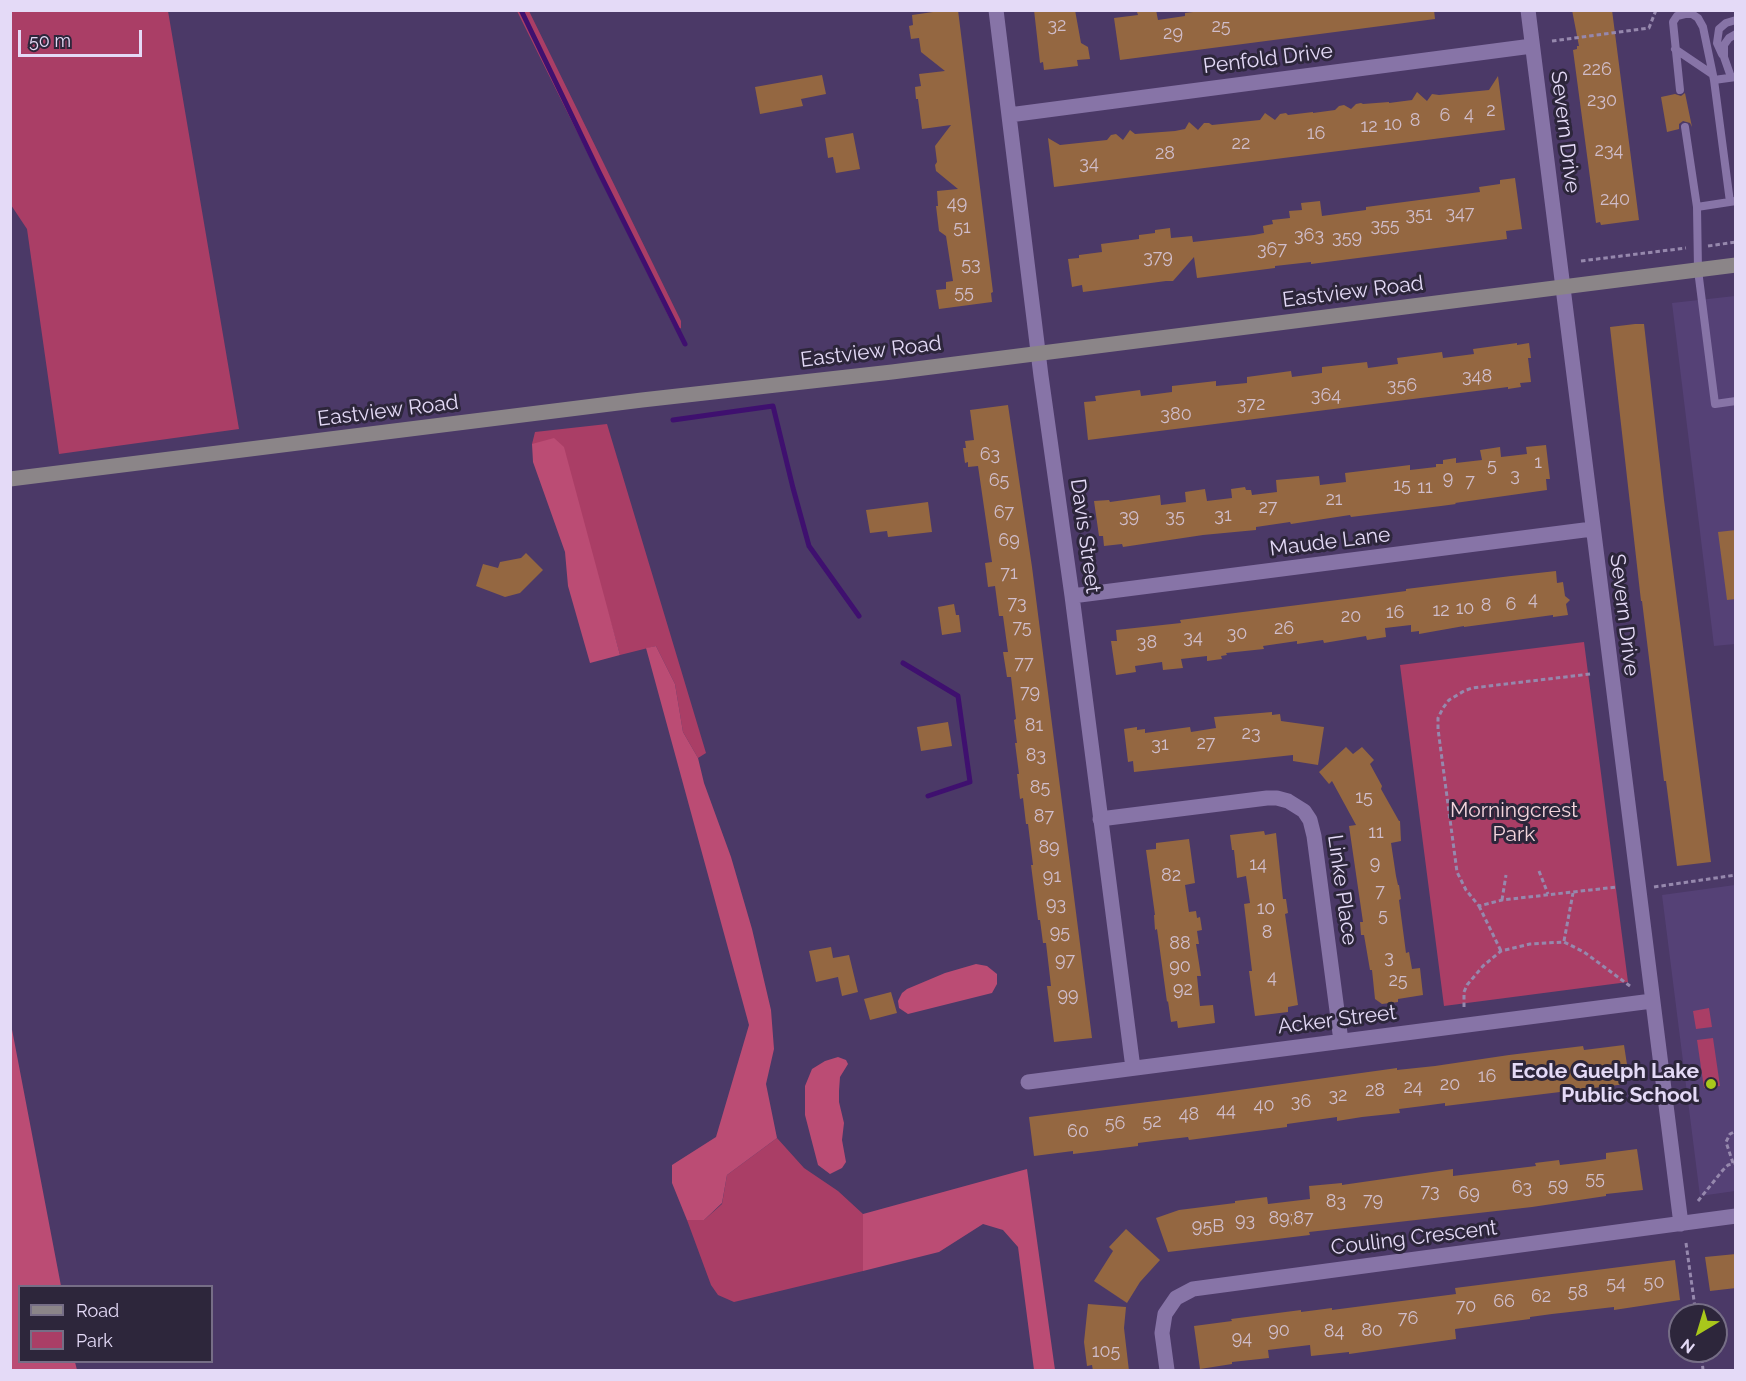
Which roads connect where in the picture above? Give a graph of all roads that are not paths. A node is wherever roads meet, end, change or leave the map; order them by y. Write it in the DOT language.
graph roads {
  1 [pos="996,10"];
  2 [pos="1528,10"];
  3 [pos="1736,20"];
  4 [pos="1736,34"];
  5 [pos="1532,46"];
  6 [pos="1675,49"];
  7 [pos="1724,57"];
  8 [pos="1713,77"];
  9 [pos="1733,77"];
  10 [pos="1680,90"];
  11 [pos="1009,115"];
  12 [pos="1685,127"];
  13 [pos="1733,202"];
  14 [pos="1697,207"];
  15 [pos="1736,265"];
  16 [pos="1698,270"];
  17 [pos="1563,287"];
  18 [pos="1038,353"];
  19 [pos="1736,401"];
  20 [pos="10,479"];
  21 [pos="1592,529"];
  22 [pos="1072,596"];
  23 [pos="1100,819"];
  24 [pos="1652,1001"];
  25 [pos="1341,1041"];
  26 [pos="1133,1068"];
  27 [pos="1028,1082"];
  28 [pos="1736,1216"];
  29 [pos="1681,1224"];
  30 [pos="1167,1371"];
  1 -- 11 [label="street, Davis Street"];
  2 -- 5 [label="street, Severn Drive"];
  3 -- 7 [label="lane"];
  4 -- 7 [label="lane"];
  5 -- 11 [label="street, Penfold Drive"];
  5 -- 17 [label="street, Severn Drive"];
  6 -- 8 [label="lane"];
  6 -- 8 [label="lane"];
  6 -- 10 [label="lane"];
  7 -- 9 [label="lane"];
  8 -- 9 [label="lane"];
  8 -- 13 [label="lane"];
  11 -- 18 [label="street, Davis Street"];
  12 -- 14 [label="lane"];
  13 -- 14 [label="lane"];
  14 -- 16 [label="lane"];
  15 -- 16 [label="street, Eastview Road"];
  16 -- 17 [label="street, Eastview Road"];
  16 -- 19 [label="lane"];
  17 -- 18 [label="street, Eastview Road"];
  17 -- 21 [label="street, Severn Drive"];
  18 -- 20 [label="street, Eastview Road"];
  18 -- 22 [label="street, Davis Street"];
  21 -- 22 [label="street, Maude Lane"];
  21 -- 24 [label="street, Severn Drive"];
  22 -- 23 [label="street, Davis Street"];
  23 -- 25 [label="street, Linke Place"];
  23 -- 26 [label="street, Davis Street"];
  24 -- 25 [label="street, Acker Street"];
  24 -- 29 [label="street, Severn Drive"];
  25 -- 26 [label="street, Acker Street"];
  26 -- 27 [label="street, Acker Street"];
  28 -- 29 [label="street, Couling Crescent"];
  29 -- 30 [label="street, Couling Crescent"];
}
